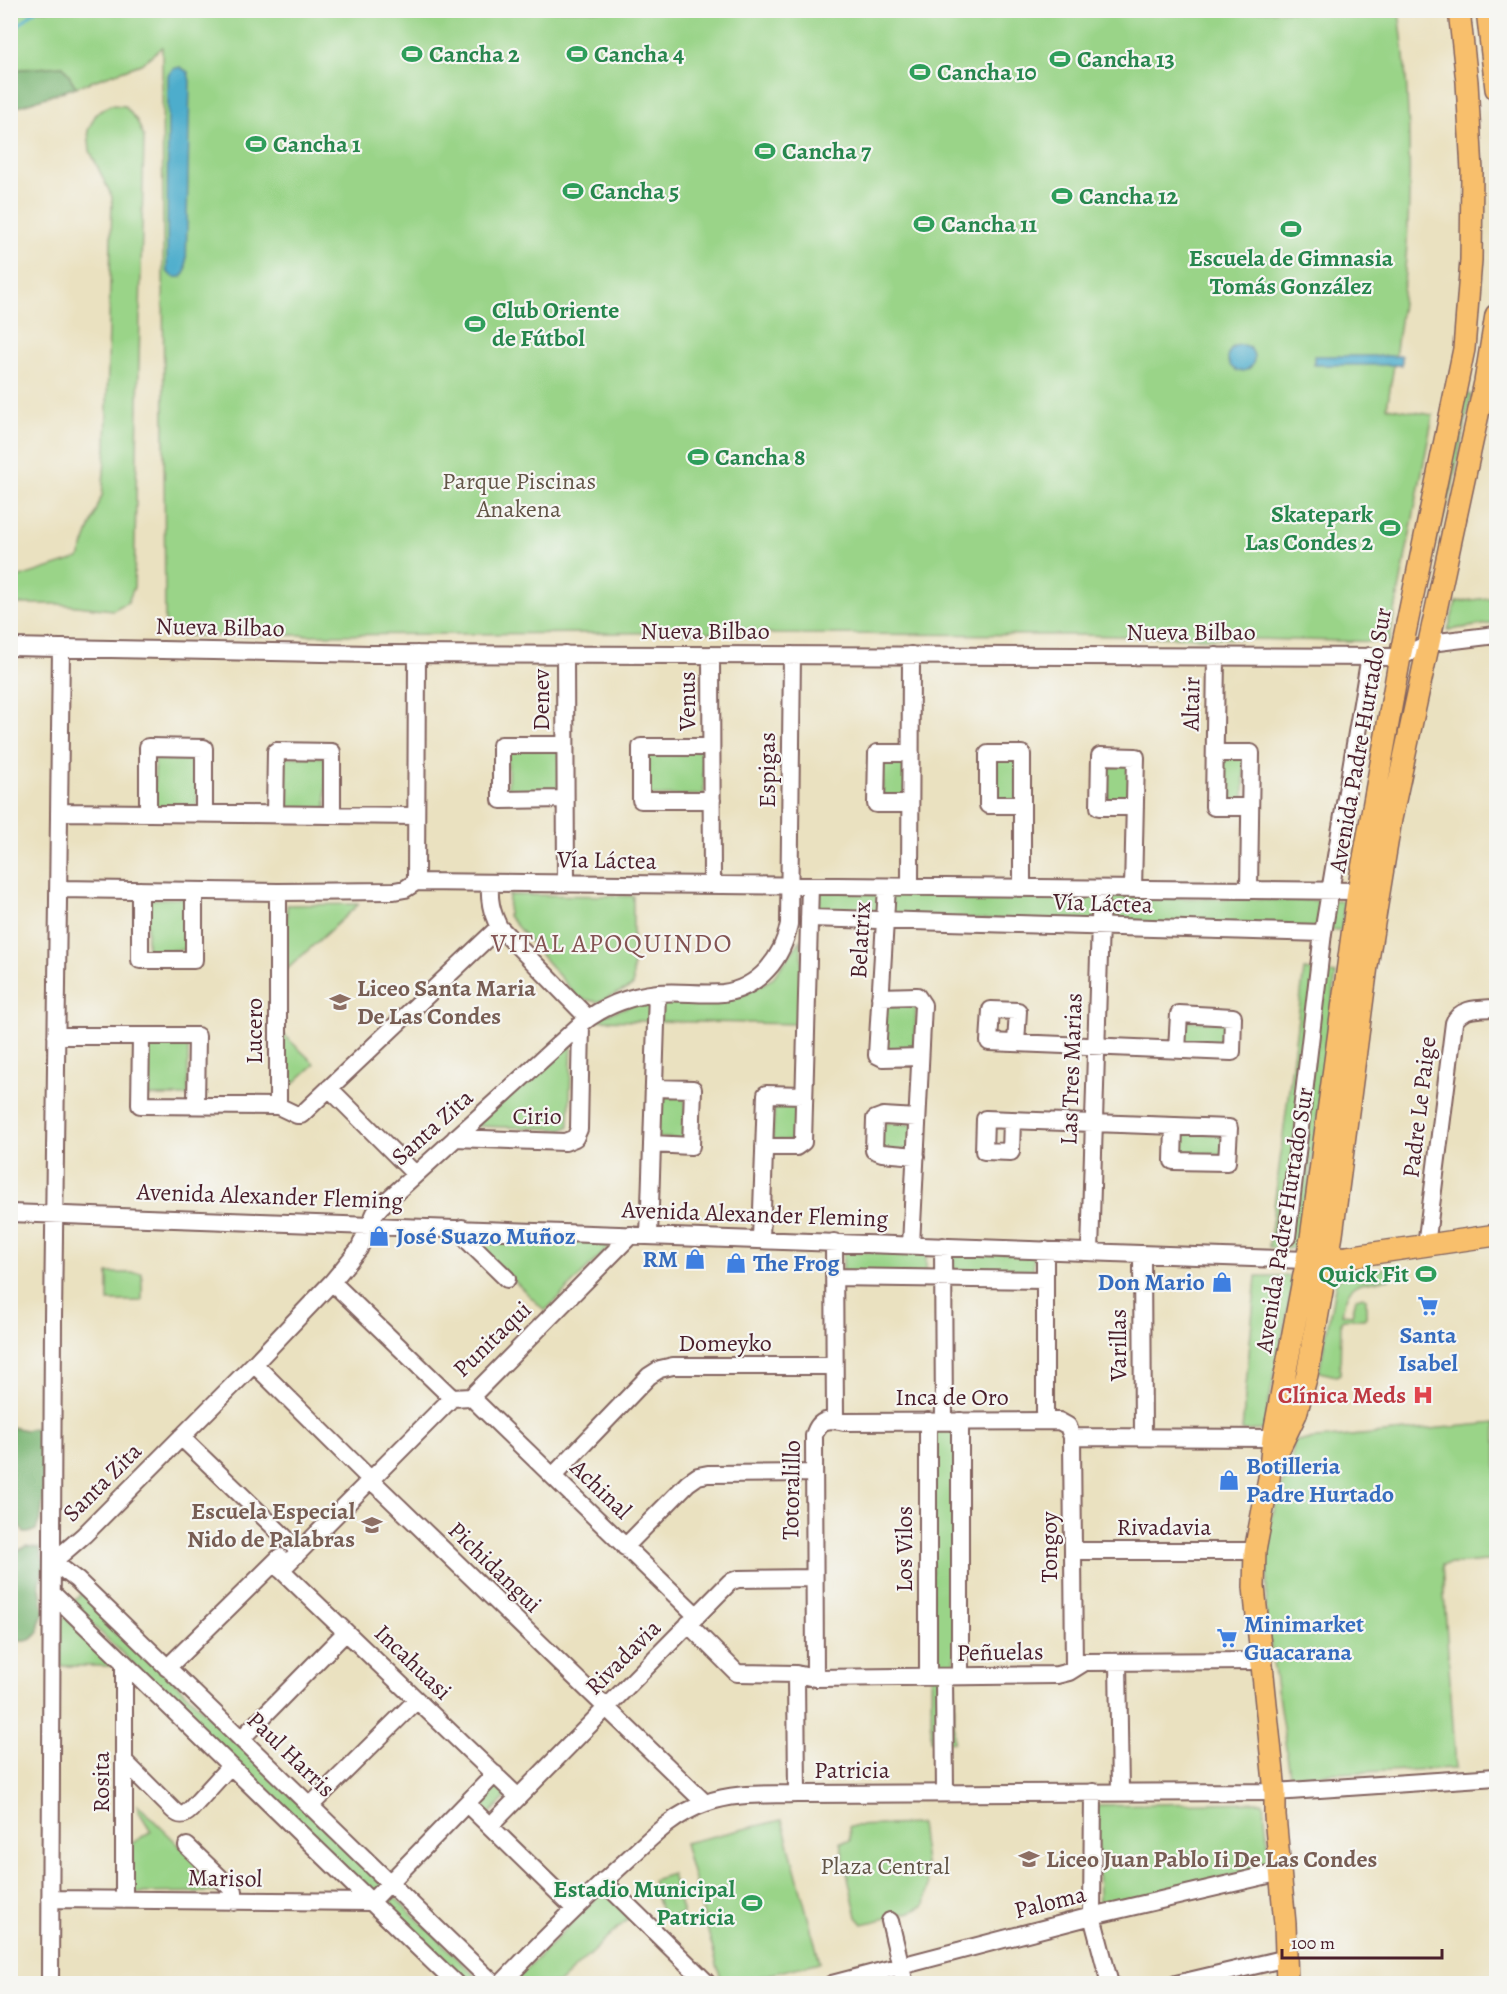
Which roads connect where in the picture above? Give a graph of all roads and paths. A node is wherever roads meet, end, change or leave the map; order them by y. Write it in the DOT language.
graph roads {
  1 [pos="1459,10"];
  2 [pos="1487,10"];
  3 [pos="1497,89"];
  4 [pos="1497,315"];
  5 [pos="1496,320"];
  6 [pos="1467,325"];
  7 [pos="1464,349"];
  8 [pos="1491,382"];
  9 [pos="1497,635"];
  10 [pos="1430,643"];
  11 [pos="10,647"];
  12 [pos="62,648"];
  13 [pos="417,654"];
  14 [pos="565,654"];
  15 [pos="711,655"];
  16 [pos="792,655"];
  17 [pos="911,656"];
  18 [pos="1216,656"];
  19 [pos="1370,656"];
  20 [pos="1400,657"];
  21 [pos="565,745"];
  22 [pos="711,747"];
  23 [pos="910,753"];
  24 [pos="1215,753"];
  25 [pos="565,799"];
  26 [pos="712,800"];
  27 [pos="910,804"];
  28 [pos="1022,805"];
  29 [pos="1135,807"];
  30 [pos="1250,807"];
  31 [pos="59,812"];
  32 [pos="148,813"];
  33 [pos="204,814"];
  34 [pos="275,814"];
  35 [pos="332,815"];
  36 [pos="416,816"];
  37 [pos="416,882"];
  38 [pos="490,883"];
  39 [pos="566,883"];
  40 [pos="712,885"];
  41 [pos="791,886"];
  42 [pos="810,886"];
  43 [pos="887,887"];
  44 [pos="910,887"];
  45 [pos="1022,888"];
  46 [pos="58,889"];
  47 [pos="1101,889"];
  48 [pos="1133,889"];
  49 [pos="140,890"];
  50 [pos="1249,890"];
  51 [pos="194,891"];
  52 [pos="1329,891"];
  53 [pos="1358,891"];
  54 [pos="278,892"];
  55 [pos="810,918"];
  56 [pos="885,921"];
  57 [pos="1100,926"];
  58 [pos="499,927"];
  59 [pos="1323,933"];
  60 [pos="657,993"];
  61 [pos="880,997"];
  62 [pos="1497,1008"];
  63 [pos="584,1021"];
  64 [pos="56,1036"];
  65 [pos="141,1036"];
  66 [pos="1016,1043"];
  67 [pos="1096,1046"];
  68 [pos="1177,1050"];
  69 [pos="920,1058"];
  70 [pos="329,1088"];
  71 [pos="654,1088"];
  72 [pos="804,1095"];
  73 [pos="196,1105"];
  74 [pos="278,1106"];
  75 [pos="917,1118"];
  76 [pos="1012,1120"];
  77 [pos="1094,1123"];
  78 [pos="1174,1126"];
  79 [pos="455,1138"];
  80 [pos="652,1144"];
  81 [pos="764,1147"];
  82 [pos="916,1156"];
  83 [pos="415,1174"];
  84 [pos="10,1213"];
  85 [pos="54,1214"];
  86 [pos="369,1226"];
  87 [pos="462,1228"];
  88 [pos="631,1235"];
  89 [pos="1497,1235"];
  90 [pos="649,1236"];
  91 [pos="1287,1237"];
  92 [pos="761,1239"];
  93 [pos="834,1242"];
  94 [pos="911,1245"];
  95 [pos="943,1246"];
  96 [pos="1426,1246"];
  97 [pos="1045,1250"];
  98 [pos="1090,1252"];
  99 [pos="1142,1254"];
  100 [pos="1328,1259"];
  101 [pos="1307,1260"];
  102 [pos="834,1277"];
  103 [pos="943,1278"];
  104 [pos="507,1280"];
  105 [pos="1045,1280"];
  106 [pos="332,1282"];
  107 [pos="254,1364"];
  108 [pos="834,1366"];
  109 [pos="471,1397"];
  110 [pos="452,1398"];
  111 [pos="835,1419"];
  112 [pos="1045,1421"];
  113 [pos="944,1422"];
  114 [pos="1070,1431"];
  115 [pos="181,1437"];
  116 [pos="1143,1437"];
  117 [pos="1273,1438"];
  118 [pos="814,1473"];
  119 [pos="553,1476"];
  120 [pos="1269,1478"];
  121 [pos="371,1480"];
  122 [pos="625,1547"];
  123 [pos="295,1548"];
  124 [pos="1073,1551"];
  125 [pos="1255,1551"];
  126 [pos="52,1561"];
  127 [pos="277,1566"];
  128 [pos="814,1578"];
  129 [pos="52,1593"];
  130 [pos="692,1620"];
  131 [pos="346,1632"];
  132 [pos="1262,1661"];
  133 [pos="1118,1662"];
  134 [pos="124,1664"];
  135 [pos="167,1668"];
  136 [pos="1074,1668"];
  137 [pos="737,1673"];
  138 [pos="796,1674"];
  139 [pos="944,1677"];
  140 [pos="814,1678"];
  141 [pos="417,1700"];
  142 [pos="606,1708"];
  143 [pos="241,1739"];
  144 [pos="126,1763"];
  145 [pos="230,1766"];
  146 [pos="495,1774"];
  147 [pos="1497,1777"];
  148 [pos="1093,1792"];
  149 [pos="1120,1792"];
  150 [pos="1275,1792"];
  151 [pos="945,1793"];
  152 [pos="797,1794"];
  153 [pos="518,1797"];
  154 [pos="705,1803"];
  155 [pos="467,1804"];
  156 [pos="310,1806"];
  157 [pos="490,1826"];
  158 [pos="187,1846"];
  159 [pos="1281,1872"];
  160 [pos="603,1881"];
  161 [pos="391,1884"];
  162 [pos="50,1899"];
  163 [pos="124,1900"];
  164 [pos="234,1902"];
  165 [pos="371,1902"];
  166 [pos="575,1909"];
  167 [pos="1092,1916"];
  168 [pos="891,1921"];
  169 [pos="1287,1958"];
  170 [pos="433,1961"];
  171 [pos="901,1966"];
  172 [pos="50,1983"];
  173 [pos="439,1983"];
  174 [pos="456,1983"];
  175 [pos="494,1983"];
  176 [pos="501,1983"];
  177 [pos="708,1983"];
  178 [pos="832,1983"];
  179 [pos="905,1983"];
  180 [pos="1110,1983"];
  181 [pos="1176,1983"];
  182 [pos="1287,1983"];
  183 [pos="1298,1983"];
  1 -- 6 [label="main road, Avenida Padre Hurtado Sur"];
  2 -- 3 [label="main road"];
  4 -- 5 [label="main road, Avenida Padre Hurtado Sur"];
  5 -- 6 [label="main road"];
  5 -- 8 [label="main road, Avenida Padre Hurtado Sur"];
  6 -- 7 [label="main road, Avenida Padre Hurtado Sur"];
  7 -- 8 [label="main road"];
  7 -- 20 [label="main road, Avenida Padre Hurtado Sur"];
  8 -- 10 [label="main road, Avenida Padre Hurtado Sur"];
  9 -- 10 [label="street"];
  10 -- 20 [label="street"];
  10 -- 100 [label="main road, Avenida Padre Hurtado Sur"];
  11 -- 12 [label="street, Nueva Bilbao"];
  12 -- 13 [label="street, Nueva Bilbao"];
  12 -- 31 [label="street"];
  13 -- 14 [label="street, Nueva Bilbao"];
  13 -- 36 [label="street"];
  14 -- 15 [label="street, Nueva Bilbao"];
  14 -- 21 [label="street, Denev"];
  15 -- 16 [label="street, Nueva Bilbao"];
  15 -- 22 [label="street, Venus"];
  16 -- 17 [label="street, Nueva Bilbao"];
  16 -- 41 [label="street, Espigas"];
  17 -- 18 [label="street, Nueva Bilbao"];
  17 -- 23 [label="street"];
  18 -- 19 [label="street, Nueva Bilbao"];
  18 -- 24 [label="street, Altair"];
  19 -- 20 [label="street, Nueva Bilbao"];
  19 -- 52 [label="street, Avenida Padre Hurtado Sur"];
  20 -- 53 [label="main road, Avenida Padre Hurtado Sur"];
  21 -- 25 [label="street, Denev"];
  21 -- 25 [label="street, Denev"];
  22 -- 26 [label="street, Venus"];
  22 -- 26 [label="street, Venus"];
  23 -- 27 [label="street"];
  23 -- 27 [label="street"];
  24 -- 30 [label="street, Altair"];
  24 -- 30 [label="street, Altair"];
  25 -- 39 [label="street, Denev"];
  26 -- 40 [label="street, Venus"];
  27 -- 44 [label="street"];
  28 -- 45 [label="street, Vía Láctea"];
  29 -- 48 [label="street, Vía Láctea"];
  30 -- 50 [label="street, Altair"];
  31 -- 32 [label="street"];
  31 -- 46 [label="street"];
  32 -- 33 [label="street"];
  32 -- 33 [label="street"];
  33 -- 34 [label="street"];
  34 -- 35 [label="street"];
  34 -- 35 [label="street"];
  35 -- 36 [label="street"];
  36 -- 37 [label="street"];
  37 -- 38 [label="street, Vía Láctea"];
  37 -- 54 [label="street, Vía Láctea"];
  38 -- 39 [label="street, Vía Láctea"];
  38 -- 58 [label="street"];
  39 -- 40 [label="street, Vía Láctea"];
  40 -- 41 [label="street, Vía Láctea"];
  41 -- 42 [label="street, Vía Láctea"];
  41 -- 60 [label="street, Santa Zita"];
  42 -- 43 [label="street, Vía Láctea"];
  42 -- 55 [label="street"];
  43 -- 44 [label="street, Vía Láctea"];
  43 -- 56 [label="street, Belatrix"];
  44 -- 45 [label="street, Vía Láctea"];
  45 -- 47 [label="street, Vía Láctea"];
  46 -- 49 [label="street, Vía Láctea"];
  46 -- 64 [label="street"];
  47 -- 48 [label="street, Vía Láctea"];
  47 -- 57 [label="street, Las Tres Marias"];
  48 -- 50 [label="street, Vía Láctea"];
  49 -- 51 [label="street, Vía Láctea"];
  49 -- 51 [label="street"];
  50 -- 52 [label="street, Vía Láctea"];
  51 -- 54 [label="street, Vía Láctea"];
  52 -- 53 [label="street, Vía Láctea"];
  52 -- 59 [label="street, Avenida Padre Hurtado Sur"];
  53 -- 101 [label="main road, Avenida Padre Hurtado Sur"];
  54 -- 74 [label="street, Lucero"];
  55 -- 56 [label="street, Vía Láctea"];
  55 -- 72 [label="street"];
  56 -- 57 [label="street, Vía Láctea"];
  56 -- 61 [label="street, Belatrix"];
  57 -- 59 [label="street, Vía Láctea"];
  57 -- 67 [label="street, Las Tres Marias"];
  58 -- 63 [label="street"];
  58 -- 70 [label="street"];
  59 -- 91 [label="street, Avenida Padre Hurtado Sur"];
  60 -- 63 [label="street, Santa Zita"];
  60 -- 71 [label="street"];
  61 -- 69 [label="street, Belatrix"];
  61 -- 69 [label="street, Belatrix"];
  62 -- 96 [label="street, Padre Le Paige"];
  63 -- 79 [label="street, Santa Zita"];
  63 -- 79 [label="street, Cirio"];
  64 -- 65 [label="street"];
  64 -- 85 [label="street"];
  65 -- 73 [label="street"];
  65 -- 73 [label="street"];
  66 -- 67 [label="street"];
  67 -- 68 [label="street"];
  67 -- 77 [label="street, Las Tres Marias"];
  69 -- 75 [label="street, Belatrix"];
  70 -- 74 [label="street"];
  70 -- 83 [label="street"];
  71 -- 80 [label="street"];
  71 -- 80 [label="street"];
  72 -- 81 [label="street"];
  72 -- 81 [label="street"];
  73 -- 74 [label="street"];
  75 -- 82 [label="street, Belatrix"];
  75 -- 82 [label="street"];
  76 -- 77 [label="street"];
  77 -- 78 [label="street"];
  77 -- 98 [label="street, Las Tres Marias"];
  79 -- 83 [label="street, Santa Zita"];
  80 -- 90 [label="street"];
  81 -- 92 [label="street"];
  82 -- 94 [label="street, Belatrix"];
  83 -- 86 [label="street, Santa Zita"];
  84 -- 85 [label="street, Avenida Alexander Fleming"];
  85 -- 86 [label="street, Avenida Alexander Fleming"];
  85 -- 126 [label="street"];
  86 -- 87 [label="street, Avenida Alexander Fleming"];
  86 -- 106 [label="street, Santa Zita"];
  87 -- 88 [label="street, Avenida Alexander Fleming"];
  87 -- 104 [label="street"];
  88 -- 90 [label="street, Avenida Alexander Fleming"];
  88 -- 109 [label="street, Punitaqui"];
  89 -- 96 [label="main road, Avenida Alexander Fleming"];
  90 -- 92 [label="street, Avenida Alexander Fleming"];
  92 -- 93 [label="street, Avenida Alexander Fleming"];
  93 -- 94 [label="street, Avenida Alexander Fleming"];
  93 -- 102 [label="street, Totoralillo"];
  94 -- 95 [label="street, Avenida Alexander Fleming"];
  95 -- 97 [label="street, Avenida Alexander Fleming"];
  95 -- 103 [label="street, Los Vilos"];
  96 -- 100 [label="main road, Avenida Alexander Fleming"];
  97 -- 98 [label="street, Avenida Alexander Fleming"];
  97 -- 105 [label="street"];
  98 -- 99 [label="street, Avenida Alexander Fleming"];
  99 -- 101 [label="street, Avenida Alexander Fleming"];
  99 -- 116 [label="street, Varillas"];
  100 -- 101 [label="main road, Avenida Alexander Fleming"];
  100 -- 120 [label="main road, Avenida Padre Hurtado Sur"];
  101 -- 117 [label="main road, Avenida Padre Hurtado Sur"];
  102 -- 103 [label="street"];
  102 -- 108 [label="street, Totoralillo"];
  103 -- 105 [label="street"];
  103 -- 113 [label="street, Los Vilos"];
  105 -- 112 [label="street"];
  106 -- 107 [label="street, Santa Zita"];
  106 -- 110 [label="street"];
  107 -- 115 [label="street, Santa Zita"];
  107 -- 121 [label="street, Pichidangui"];
  108 -- 111 [label="street, Totoralillo"];
  108 -- 119 [label="street, Domeyko"];
  109 -- 110 [label="street, Punitaqui"];
  109 -- 119 [label="street, Achinal"];
  110 -- 121 [label="street, Punitaqui"];
  111 -- 113 [label="street, Inca de Oro"];
  111 -- 118 [label="street, Totoralillo"];
  112 -- 113 [label="street, Inca de Oro"];
  112 -- 114 [label="street, Inca de Oro"];
  113 -- 139 [label="street, Los Vilos"];
  113 -- 139 [label="street, Los Vilos"];
  114 -- 116 [label="street, Inca de Oro"];
  114 -- 124 [label="street, Tongoy"];
  115 -- 123 [label="street"];
  115 -- 126 [label="street, Santa Zita"];
  116 -- 117 [label="street, Inca de Oro"];
  117 -- 120 [label="main road, Avenida Padre Hurtado Sur"];
  118 -- 122 [label="street"];
  118 -- 128 [label="street, Totoralillo"];
  119 -- 122 [label="street, Achinal"];
  120 -- 125 [label="main road, Avenida Padre Hurtado Sur"];
  121 -- 123 [label="street, Punitaqui"];
  121 -- 142 [label="street, Pichidangui"];
  122 -- 130 [label="street, Achinal"];
  123 -- 127 [label="street, Punitaqui"];
  124 -- 125 [label="street, Rivadavia"];
  124 -- 136 [label="street, Tongoy"];
  125 -- 132 [label="main road, Avenida Padre Hurtado Sur"];
  126 -- 129 [label="street"];
  126 -- 135 [label="street, Paul Harris"];
  127 -- 131 [label="street, Incahuasi"];
  127 -- 135 [label="street, Punitaqui"];
  128 -- 130 [label="street, Rivadavia"];
  128 -- 140 [label="street, Totoralillo"];
  129 -- 134 [label="street"];
  129 -- 162 [label="street"];
  130 -- 137 [label="street, Achinal"];
  130 -- 142 [label="street, Rivadavia"];
  131 -- 141 [label="street, Incahuasi"];
  131 -- 143 [label="street"];
  132 -- 133 [label="street, Peñuelas"];
  132 -- 150 [label="main road, Avenida Padre Hurtado Sur"];
  133 -- 136 [label="street, Peñuelas"];
  133 -- 149 [label="street"];
  134 -- 144 [label="street, Rosita"];
  134 -- 145 [label="street"];
  135 -- 143 [label="street, Paul Harris"];
  136 -- 139 [label="street, Peñuelas"];
  137 -- 138 [label="street, Peñuelas"];
  138 -- 140 [label="street, Peñuelas"];
  138 -- 152 [label="street"];
  139 -- 140 [label="street, Peñuelas"];
  139 -- 151 [label="street, Los Vilos"];
  141 -- 146 [label="street, Incahuasi"];
  141 -- 156 [label="street"];
  142 -- 153 [label="street, Rivadavia"];
  142 -- 154 [label="street, Pichidangui"];
  143 -- 156 [label="street, Paul Harris"];
  144 -- 145 [label="street"];
  144 -- 163 [label="street, Rosita"];
  145 -- 165 [label="street"];
  146 -- 153 [label="street, Incahuasi"];
  146 -- 155 [label="street"];
  147 -- 150 [label="street, Patricia"];
  148 -- 149 [label="street, Patricia"];
  148 -- 151 [label="street, Patricia"];
  148 -- 167 [label="street"];
  149 -- 150 [label="street, Patricia"];
  150 -- 159 [label="main road, Avenida Padre Hurtado Sur"];
  150 -- 183 [label="main road, Avenida Padre Hurtado Sur"];
  151 -- 152 [label="street, Patricia"];
  152 -- 154 [label="street, Patricia"];
  153 -- 157 [label="street, Rivadavia"];
  154 -- 160 [label="street, Patricia"];
  155 -- 157 [label="street"];
  155 -- 161 [label="street"];
  156 -- 161 [label="street, Paul Harris"];
  157 -- 166 [label="street"];
  158 -- 164 [label="street"];
  159 -- 167 [label="street, Paloma"];
  159 -- 169 [label="main road, Avenida Padre Hurtado Sur"];
  160 -- 166 [label="street, Patricia"];
  160 -- 177 [label="street"];
  161 -- 165 [label="street"];
  161 -- 175 [label="street, Paul Harris"];
  162 -- 163 [label="street, Marisol"];
  162 -- 172 [label="street"];
  163 -- 164 [label="street, Marisol"];
  164 -- 165 [label="street, Marisol"];
  165 -- 170 [label="street"];
  166 -- 176 [label="street, Patricia"];
  167 -- 171 [label="street, Paloma"];
  167 -- 180 [label="street"];
  168 -- 171 [label="street"];
  169 -- 181 [label="street"];
  169 -- 182 [label="main road, Avenida Padre Hurtado Sur"];
  170 -- 173 [label="street"];
  170 -- 174 [label="street"];
  171 -- 178 [label="street, Paloma"];
  171 -- 179 [label="street"];
}
